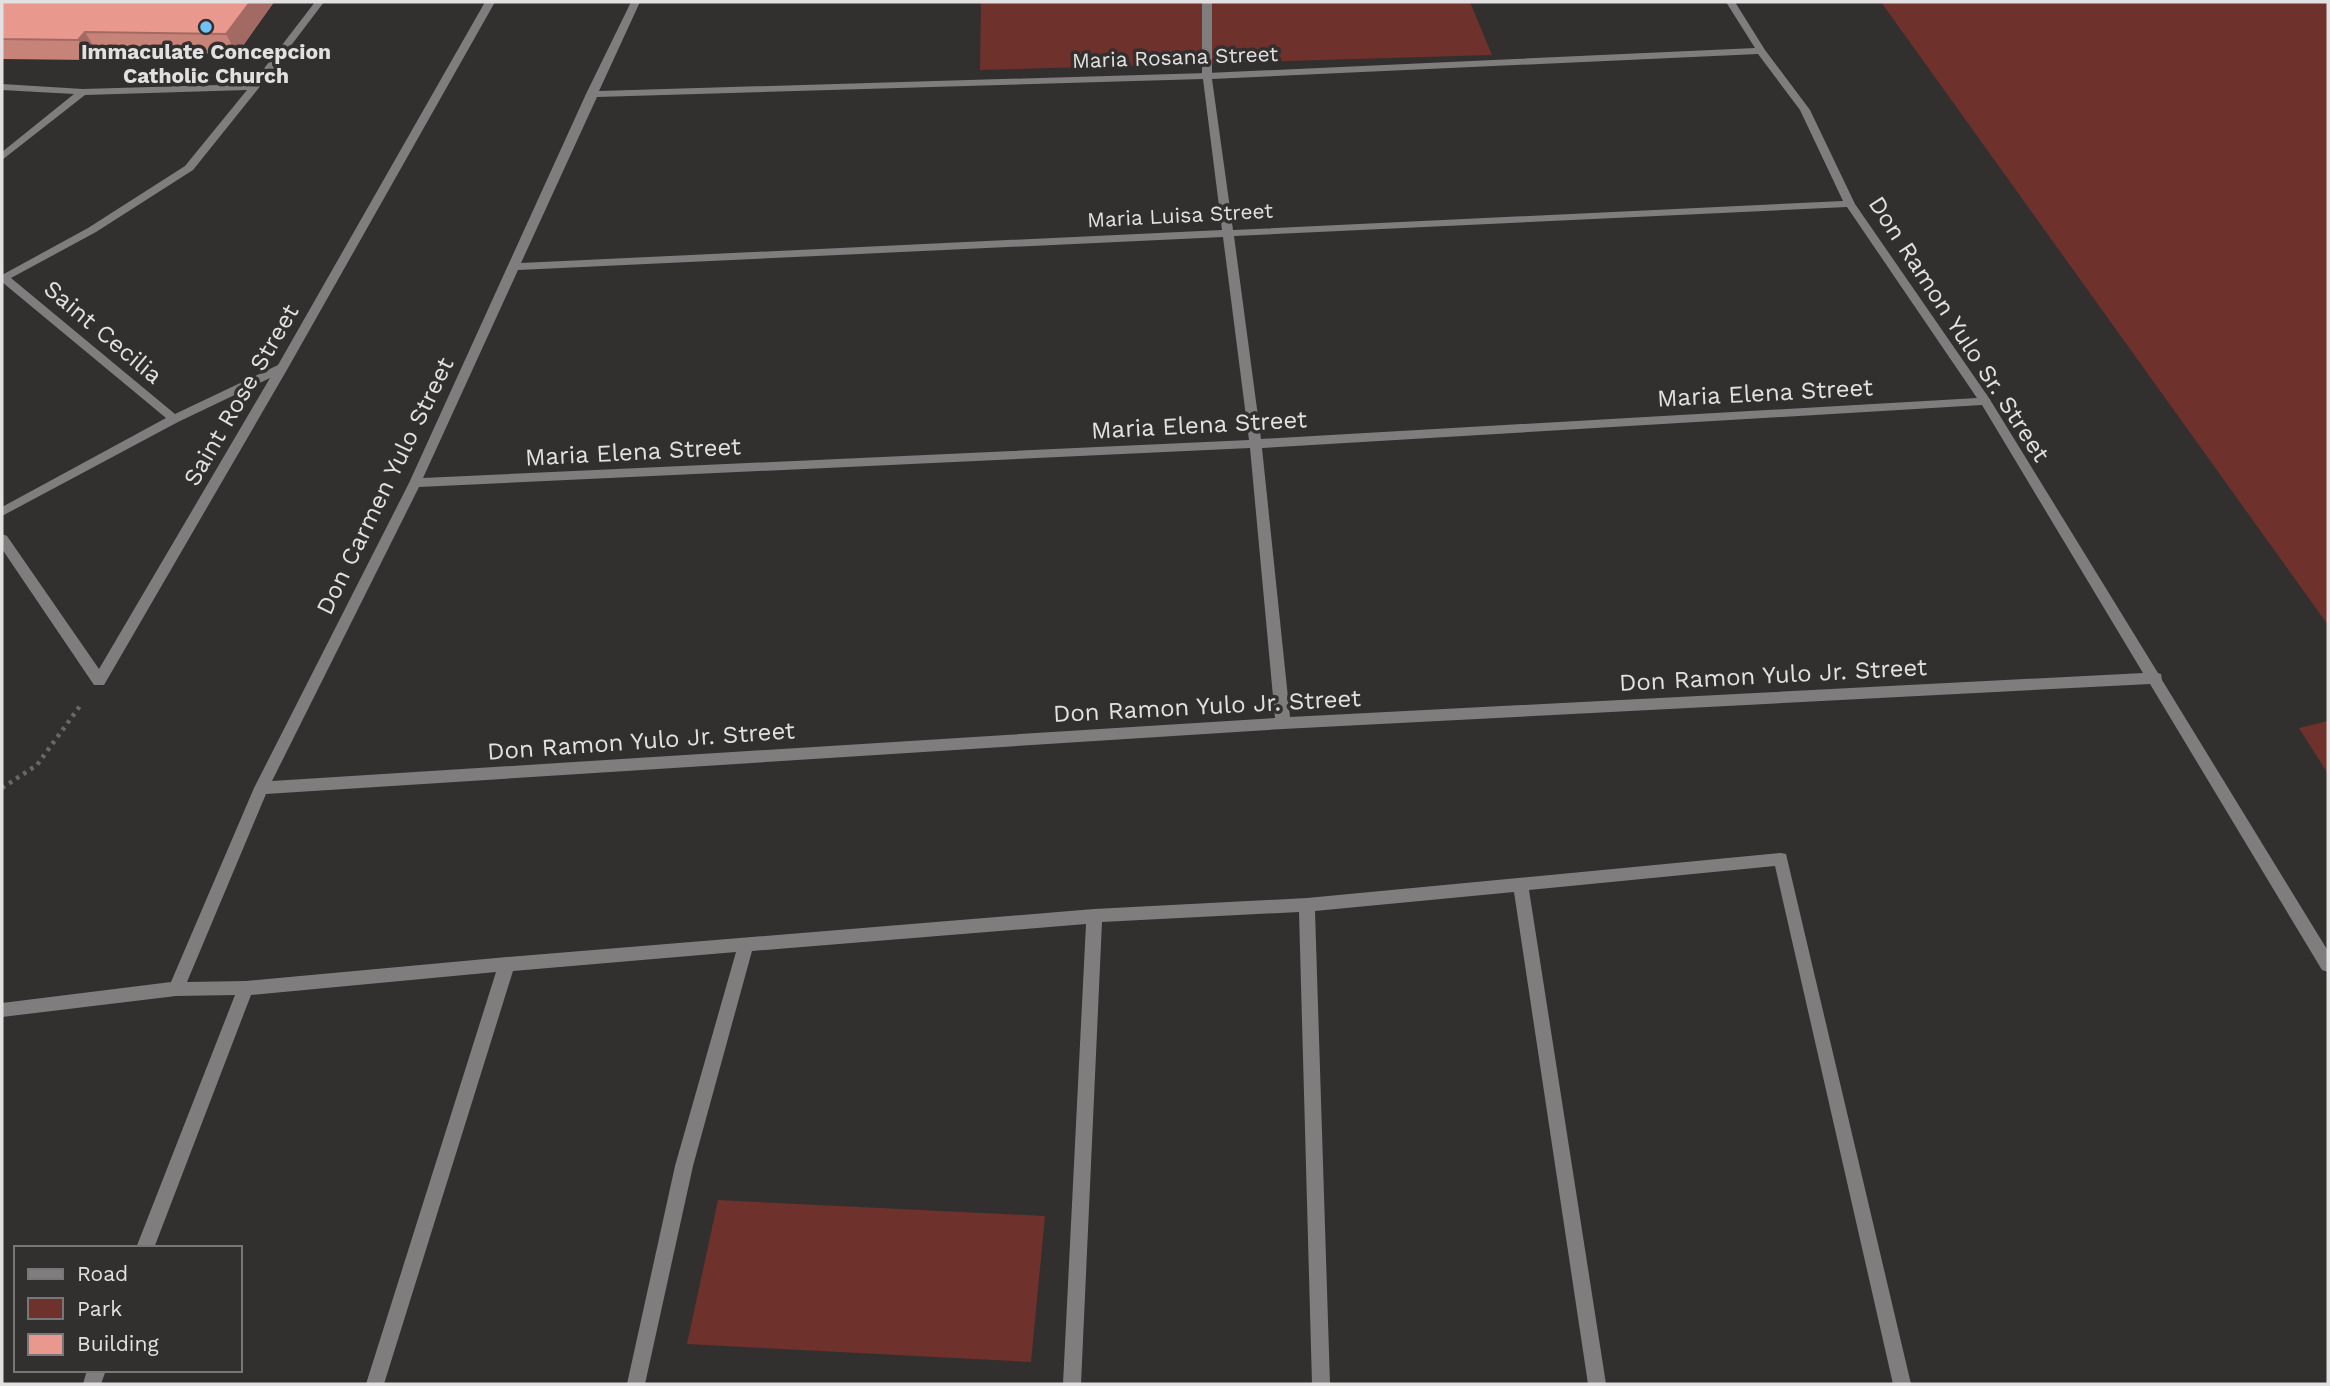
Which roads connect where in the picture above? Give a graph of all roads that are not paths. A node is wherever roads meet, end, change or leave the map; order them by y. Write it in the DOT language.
graph roads {
  1 [pos="319,2"];
  2 [pos="490,2"];
  3 [pos="635,2"];
  4 [pos="1207,2"];
  5 [pos="1731,2"];
  6 [pos="1761,51"];
  7 [pos="1207,76"];
  8 [pos="2,87"];
  9 [pos="255,87"];
  10 [pos="83,92"];
  11 [pos="591,94"];
  12 [pos="2,157"];
  13 [pos="1850,204"];
  14 [pos="1227,232"];
  15 [pos="513,267"];
  16 [pos="3,278"];
  17 [pos="282,368"];
  18 [pos="1985,401"];
  19 [pos="174,419"];
  20 [pos="1256,444"];
  21 [pos="415,483"];
  22 [pos="2,512"];
  23 [pos="2,539"];
  24 [pos="2156,678"];
  25 [pos="1283,723"];
  26 [pos="261,788"];
  27 [pos="1521,886"];
  28 [pos="1307,905"];
  29 [pos="1094,916"];
  30 [pos="746,944"];
  31 [pos="507,964"];
  32 [pos="2328,965"];
  33 [pos="246,988"];
  34 [pos="176,989"];
  35 [pos="2,1010"];
  36 [pos="146,1246"];
  37 [pos="376,1384"];
  38 [pos="636,1384"];
  39 [pos="1072,1384"];
  40 [pos="1321,1384"];
  41 [pos="1597,1384"];
  42 [pos="1902,1384"];
  1 -- 9 [label="street"];
  2 -- 17 [label="street, Saint Rose Street"];
  3 -- 11 [label="street, Don Carmen Yulo Street"];
  4 -- 7 [label="street"];
  5 -- 6 [label="street, Don Ramon Yulo Sr. Street"];
  6 -- 7 [label="street, Maria Rosana Street"];
  6 -- 13 [label="street, Don Ramon Yulo Sr. Street"];
  7 -- 11 [label="street, Maria Rosana Street"];
  7 -- 14 [label="street"];
  8 -- 10 [label="street"];
  9 -- 10 [label="street"];
  9 -- 16 [label="street"];
  10 -- 12 [label="street"];
  11 -- 15 [label="street, Don Carmen Yulo Street"];
  13 -- 14 [label="street, Maria Luisa Street"];
  13 -- 18 [label="street, Don Ramon Yulo Sr. Street"];
  14 -- 15 [label="street, Maria Luisa Street"];
  14 -- 20 [label="street"];
  15 -- 21 [label="street, Don Carmen Yulo Street"];
  16 -- 19 [label="street, Saint Cecilia"];
  17 -- 19 [label="street"];
  17 -- 23 [label="street, Saint Rose Street"];
  18 -- 20 [label="street, Maria Elena Street"];
  18 -- 24 [label="street, Don Ramon Yulo Sr. Street"];
  19 -- 22 [label="street"];
  20 -- 21 [label="street, Maria Elena Street"];
  20 -- 25 [label="street"];
  21 -- 26 [label="street, Don Carmen Yulo Street"];
  24 -- 25 [label="street, Don Ramon Yulo Jr. Street"];
  24 -- 32 [label="street, Don Ramon Yulo Sr. Street"];
  25 -- 26 [label="street, Don Ramon Yulo Jr. Street"];
  26 -- 34 [label="street, Don Carmen Yulo Street"];
  27 -- 28 [label="street"];
  27 -- 41 [label="street"];
  27 -- 42 [label="street"];
  28 -- 29 [label="street"];
  28 -- 40 [label="street"];
  29 -- 30 [label="street"];
  29 -- 39 [label="street"];
  30 -- 31 [label="street"];
  30 -- 38 [label="street"];
  31 -- 33 [label="street"];
  31 -- 37 [label="street"];
  33 -- 34 [label="street"];
  33 -- 36 [label="street"];
  34 -- 35 [label="street"];
}
